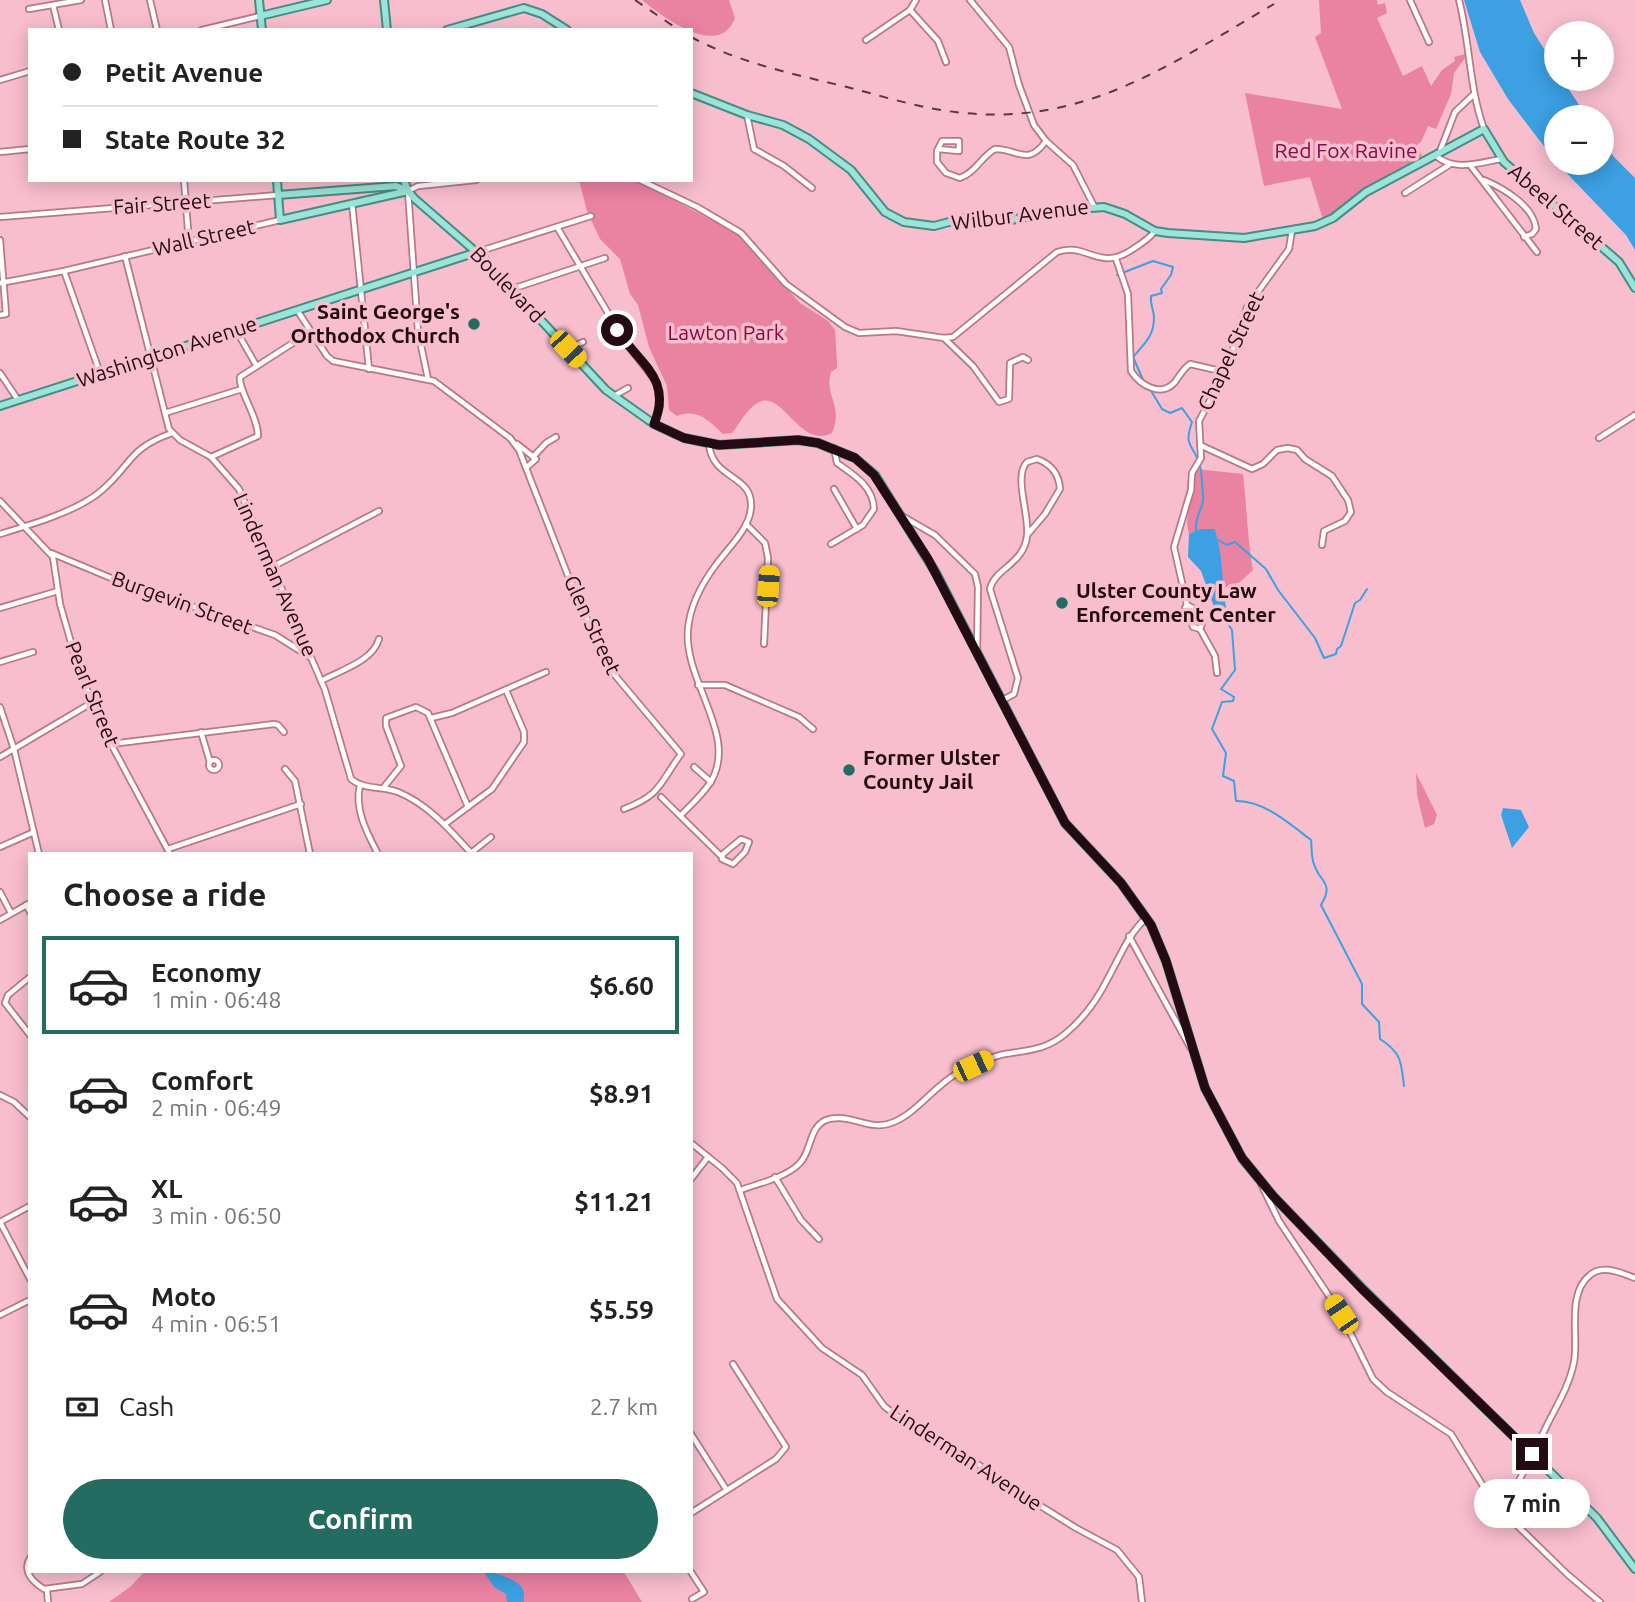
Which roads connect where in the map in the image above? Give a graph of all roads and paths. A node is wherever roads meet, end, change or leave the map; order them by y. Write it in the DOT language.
graph roads {
  1 [pos="81,0"];
  2 [pos="105,0"];
  3 [pos="150,0"];
  4 [pos="259,0"];
  5 [pos="384,0"];
  6 [pos="916,0"];
  7 [pos="970,0"];
  8 [pos="1410,0"];
  9 [pos="1459,0"];
  10 [pos="323,1"];
  11 [pos="53,5"];
  12 [pos="29,9"];
  13 [pos="910,10"];
  14 [pos="260,16"];
  15 [pos="59,28"];
  16 [pos="111,28"];
  17 [pos="157,28"];
  18 [pos="210,28"];
  19 [pos="262,28"];
  20 [pos="387,28"];
  21 [pos="454,28"];
  22 [pos="563,28"];
  23 [pos="866,40"];
  24 [pos="1429,42"];
  25 [pos="946,62"];
  26 [pos="28,72"];
  27 [pos="0,80"];
  28 [pos="693,94"];
  29 [pos="1473,95"];
  30 [pos="747,115"];
  31 [pos="1484,129"];
  32 [pos="1046,141"];
  33 [pos="28,149"];
  34 [pos="938,149"];
  35 [pos="0,152"];
  36 [pos="1437,153"];
  37 [pos="1501,159"];
  38 [pos="1450,165"];
  39 [pos="1470,165"];
  40 [pos="1481,179"];
  41 [pos="184,182"];
  42 [pos="276,182"];
  43 [pos="405,182"];
  44 [pos="457,182"];
  45 [pos="644,182"];
  46 [pos="812,188"];
  47 [pos="408,191"];
  48 [pos="1405,193"];
  49 [pos="278,195"];
  50 [pos="186,202"];
  51 [pos="352,202"];
  52 [pos="1094,206"];
  53 [pos="591,216"];
  54 [pos="0,217"];
  55 [pos="281,220"];
  56 [pos="557,227"];
  57 [pos="1292,229"];
  58 [pos="1155,232"];
  59 [pos="1524,237"];
  60 [pos="0,240"];
  61 [pos="189,242"];
  62 [pos="477,252"];
  63 [pos="1537,252"];
  64 [pos="125,256"];
  65 [pos="605,258"];
  66 [pos="1116,259"];
  67 [pos="578,267"];
  68 [pos="64,271"];
  69 [pos="414,272"];
  70 [pos="2,282"];
  71 [pos="1635,288"];
  72 [pos="361,289"];
  73 [pos="512,289"];
  74 [pos="297,310"];
  75 [pos="3,314"];
  76 [pos="236,330"];
  77 [pos="310,332"];
  78 [pos="944,338"];
  79 [pos="583,342"];
  80 [pos="568,349"];
  81 [pos="151,357"];
  82 [pos="1028,360"];
  83 [pos="256,365"];
  84 [pos="369,369"];
  85 [pos="1225,372"];
  86 [pos="0,373"];
  87 [pos="100,373"];
  88 [pos="428,379"];
  89 [pos="628,388"];
  90 [pos="242,389"];
  91 [pos="614,396"];
  92 [pos="18,400"];
  93 [pos="0,406"];
  94 [pos="165,414"];
  95 [pos="1635,415"];
  96 [pos="654,424"];
  97 [pos="172,433"];
  98 [pos="556,437"];
  99 [pos="510,438"];
  100 [pos="1599,438"];
  101 [pos="709,444"];
  102 [pos="1202,446"];
  103 [pos="834,448"];
  104 [pos="211,457"];
  105 [pos="535,458"];
  106 [pos="526,468"];
  107 [pos="834,489"];
  108 [pos="0,501"];
  109 [pos="379,511"];
  110 [pos="902,516"];
  111 [pos="746,524"];
  112 [pos="26,527"];
  113 [pos="857,529"];
  114 [pos="0,534"];
  115 [pos="1028,534"];
  116 [pos="831,544"];
  117 [pos="1322,545"];
  118 [pos="51,553"];
  119 [pos="272,567"];
  120 [pos="58,591"];
  121 [pos="1187,605"];
  122 [pos="0,608"];
  123 [pos="1200,629"];
  124 [pos="379,639"];
  125 [pos="764,645"];
  126 [pos="33,652"];
  127 [pos="977,655"];
  128 [pos="311,657"];
  129 [pos="0,662"];
  130 [pos="546,672"];
  131 [pos="1217,673"];
  132 [pos="321,681"];
  133 [pos="698,685"];
  134 [pos="506,690"];
  135 [pos="1001,701"];
  136 [pos="93,702"];
  137 [pos="0,707"];
  138 [pos="430,718"];
  139 [pos="813,729"];
  140 [pos="284,732"];
  141 [pos="201,733"];
  142 [pos="111,744"];
  143 [pos="14,749"];
  144 [pos="0,757"];
  145 [pos="210,762"];
  146 [pos="694,767"];
  147 [pos="285,769"];
  148 [pos="711,782"];
  149 [pos="360,785"];
  150 [pos="384,787"];
  151 [pos="661,797"];
  152 [pos="301,804"];
  153 [pos="468,807"];
  154 [pos="624,809"];
  155 [pos="681,815"];
  156 [pos="445,824"];
  157 [pos="34,832"];
  158 [pos="491,837"];
  159 [pos="0,847"];
  160 [pos="38,852"];
  161 [pos="169,852"];
  162 [pos="310,852"];
  163 [pos="377,852"];
  164 [pos="471,852"];
  165 [pos="473,852"];
  166 [pos="722,857"];
  167 [pos="0,892"];
  168 [pos="28,904"];
  169 [pos="11,913"];
  170 [pos="1146,918"];
  171 [pos="0,920"];
  172 [pos="1129,936"];
  173 [pos="28,979"];
  174 [pos="28,1032"];
  175 [pos="1193,1051"];
  176 [pos="0,1096"];
  177 [pos="28,1114"];
  178 [pos="693,1145"];
  179 [pos="708,1157"];
  180 [pos="693,1176"];
  181 [pos="775,1177"];
  182 [pos="1259,1179"];
  183 [pos="740,1188"];
  184 [pos="28,1207"];
  185 [pos="0,1222"];
  186 [pos="819,1240"];
  187 [pos="28,1275"];
  188 [pos="1635,1278"];
  189 [pos="28,1301"];
  190 [pos="0,1315"];
  191 [pos="733,1364"];
  192 [pos="693,1437"];
  193 [pos="1532,1454"];
  194 [pos="726,1489"];
  195 [pos="1504,1506"];
  196 [pos="693,1512"];
  197 [pos="28,1566"];
  198 [pos="1635,1569"];
  199 [pos="99,1573"];
  200 [pos="692,1573"];
  201 [pos="47,1590"];
  202 [pos="692,1599"];
  203 [pos="48,1602"];
  204 [pos="1142,1602"];
  205 [pos="1600,1602"];
  1 -- 11 [label="street"];
  2 -- 16 [label="street"];
  3 -- 17 [label="street"];
  4 -- 14 [label="main road"];
  5 -- 20 [label="main road"];
  6 -- 13 [label="street"];
  7 -- 32 [label="street"];
  8 -- 24 [label="street"];
  9 -- 29 [label="street, Abeel Street"];
  10 -- 14 [label="main road"];
  11 -- 12 [label="street"];
  11 -- 15 [label="street"];
  13 -- 23 [label="street"];
  13 -- 25 [label="street"];
  14 -- 18 [label="street"];
  14 -- 19 [label="main road"];
  21 -- 22 [label="main road"];
  26 -- 27 [label="street"];
  28 -- 30 [label="main road, Wilbur Avenue"];
  29 -- 31 [label="street, Abeel Street"];
  29 -- 36 [label="street"];
  30 -- 46 [label="street"];
  30 -- 52 [label="main road, Wilbur Avenue"];
  31 -- 36 [label="main road, Wilbur Avenue"];
  31 -- 37 [label="main road, Abeel Street"];
  32 -- 34 [label="street"];
  32 -- 52 [label="street"];
  33 -- 35 [label="street"];
  34 -- 34 [label="street"];
  36 -- 38 [label="street"];
  36 -- 57 [label="main road, Wilbur Avenue"];
  37 -- 39 [label="street"];
  37 -- 71 [label="main road, Abeel Street"];
  38 -- 39 [label="street"];
  38 -- 48 [label="street"];
  39 -- 40 [label="street"];
  40 -- 59 [label="street"];
  40 -- 59 [label="street"];
  41 -- 50 [label="street"];
  42 -- 49 [label="main road"];
  43 -- 47 [label="main road"];
  44 -- 47 [label="street"];
  45 -- 78 [label="street"];
  47 -- 49 [label="main road, Fair Street"];
  47 -- 51 [label="main road, Wall Street"];
  47 -- 62 [label="main road, Boulevard"];
  47 -- 69 [label="street"];
  49 -- 50 [label="street, Fair Street"];
  49 -- 55 [label="main road"];
  50 -- 54 [label="street, Fair Street"];
  50 -- 61 [label="street"];
  51 -- 55 [label="main road, Wall Street"];
  51 -- 72 [label="street"];
  52 -- 58 [label="main road, Wilbur Avenue"];
  53 -- 56 [label="street"];
  55 -- 61 [label="street, Wall Street"];
  56 -- 62 [label="street"];
  56 -- 67 [label="street"];
  57 -- 58 [label="main road, Wilbur Avenue"];
  57 -- 85 [label="street, Chapel Street"];
  58 -- 66 [label="street"];
  59 -- 63 [label="street"];
  60 -- 70 [label="street"];
  61 -- 64 [label="street, Wall Street"];
  62 -- 69 [label="main road, Washington Avenue"];
  62 -- 73 [label="main road, Boulevard"];
  64 -- 68 [label="street, Wall Street"];
  64 -- 81 [label="street"];
  65 -- 67 [label="street"];
  66 -- 78 [label="street"];
  66 -- 85 [label="street"];
  67 -- 73 [label="street"];
  67 -- 96 [label="street"];
  68 -- 70 [label="street, Wall Street"];
  68 -- 87 [label="street"];
  69 -- 72 [label="main road, Washington Avenue"];
  69 -- 88 [label="street"];
  70 -- 75 [label="street"];
  72 -- 74 [label="main road, Washington Avenue"];
  72 -- 84 [label="street"];
  73 -- 80 [label="main road, Boulevard"];
  74 -- 76 [label="main road, Washington Avenue"];
  74 -- 77 [label="street"];
  76 -- 81 [label="main road, Washington Avenue"];
  76 -- 83 [label="street"];
  77 -- 83 [label="street"];
  77 -- 84 [label="street"];
  78 -- 82 [label="street"];
  79 -- 80 [label="street"];
  80 -- 91 [label="main road, Boulevard"];
  81 -- 87 [label="main road, Washington Avenue"];
  81 -- 94 [label="street"];
  83 -- 90 [label="street"];
  84 -- 88 [label="street"];
  85 -- 102 [label="street, Chapel Street"];
  86 -- 92 [label="street"];
  87 -- 92 [label="main road, Washington Avenue"];
  88 -- 99 [label="street"];
  89 -- 91 [label="street"];
  90 -- 94 [label="street"];
  90 -- 104 [label="street"];
  91 -- 96 [label="main road, Boulevard"];
  92 -- 93 [label="main road, Washington Avenue"];
  94 -- 97 [label="street"];
  95 -- 100 [label="street"];
  96 -- 101 [label="main road, Boulevard"];
  97 -- 104 [label="street, Linderman Avenue"];
  97 -- 112 [label="street"];
  98 -- 105 [label="street"];
  99 -- 105 [label="street"];
  99 -- 106 [label="street, Glen Street"];
  101 -- 103 [label="main road, Boulevard"];
  101 -- 111 [label="street"];
  102 -- 117 [label="street"];
  102 -- 121 [label="street, Chapel Street"];
  103 -- 110 [label="main road, Boulevard"];
  103 -- 113 [label="street"];
  104 -- 119 [label="street, Linderman Avenue"];
  105 -- 106 [label="street"];
  106 -- 154 [label="street, Glen Street"];
  107 -- 113 [label="street"];
  108 -- 112 [label="street"];
  109 -- 119 [label="street"];
  110 -- 127 [label="main road, Boulevard"];
  110 -- 127 [label="street"];
  111 -- 125 [label="street"];
  111 -- 133 [label="street"];
  112 -- 114 [label="street"];
  112 -- 118 [label="street"];
  113 -- 116 [label="street"];
  115 -- 115 [label="street"];
  115 -- 135 [label="street"];
  118 -- 120 [label="street, Pearl Street"];
  118 -- 128 [label="street, Burgevin Street"];
  119 -- 128 [label="street, Linderman Avenue"];
  120 -- 122 [label="street"];
  120 -- 136 [label="street, Pearl Street"];
  121 -- 123 [label="street"];
  121 -- 123 [label="street, Chapel Street"];
  123 -- 131 [label="street, Chapel Street"];
  124 -- 132 [label="street"];
  126 -- 129 [label="street"];
  127 -- 135 [label="main road, Boulevard"];
  128 -- 132 [label="street, Linderman Avenue"];
  130 -- 134 [label="street"];
  132 -- 149 [label="street, Linderman Avenue"];
  133 -- 139 [label="street"];
  133 -- 148 [label="street"];
  134 -- 138 [label="street"];
  134 -- 153 [label="street"];
  135 -- 170 [label="main road, Boulevard"];
  136 -- 142 [label="street, Pearl Street"];
  136 -- 143 [label="street"];
  137 -- 143 [label="street"];
  138 -- 150 [label="street"];
  138 -- 153 [label="street"];
  140 -- 141 [label="street"];
  141 -- 142 [label="street"];
  141 -- 145 [label="street"];
  142 -- 161 [label="street, Pearl Street"];
  143 -- 144 [label="street"];
  143 -- 157 [label="street"];
  146 -- 148 [label="street"];
  147 -- 152 [label="street"];
  148 -- 155 [label="street"];
  149 -- 150 [label="street"];
  149 -- 163 [label="street"];
  150 -- 156 [label="street"];
  151 -- 155 [label="street"];
  152 -- 161 [label="street"];
  152 -- 162 [label="street"];
  153 -- 156 [label="street"];
  155 -- 166 [label="street"];
  156 -- 164 [label="street"];
  157 -- 159 [label="street"];
  157 -- 160 [label="street"];
  158 -- 165 [label="street"];
  166 -- 166 [label="street"];
  167 -- 169 [label="street"];
  168 -- 169 [label="street"];
  169 -- 171 [label="street"];
  170 -- 172 [label="street"];
  170 -- 175 [label="main road, Boulevard"];
  172 -- 175 [label="street"];
  172 -- 181 [label="street"];
  173 -- 174 [label="street"];
  175 -- 182 [label="main road, Boulevard"];
  176 -- 177 [label="street"];
  178 -- 179 [label="street, Linderman Avenue"];
  179 -- 180 [label="street"];
  179 -- 183 [label="street, Linderman Avenue"];
  181 -- 183 [label="street"];
  181 -- 186 [label="street"];
  182 -- 193 [label="main road, Boulevard"];
  182 -- 205 [label="street"];
  183 -- 204 [label="street, Linderman Avenue"];
  184 -- 185 [label="street"];
  185 -- 187 [label="street"];
  188 -- 193 [label="street"];
  189 -- 190 [label="street"];
  191 -- 194 [label="street"];
  192 -- 194 [label="street"];
  193 -- 195 [label="street"];
  193 -- 198 [label="main road, Boulevard"];
  194 -- 196 [label="street"];
  197 -- 201 [label="street"];
  199 -- 201 [label="street"];
  200 -- 202 [label="street"];
  201 -- 203 [label="street"];
}
